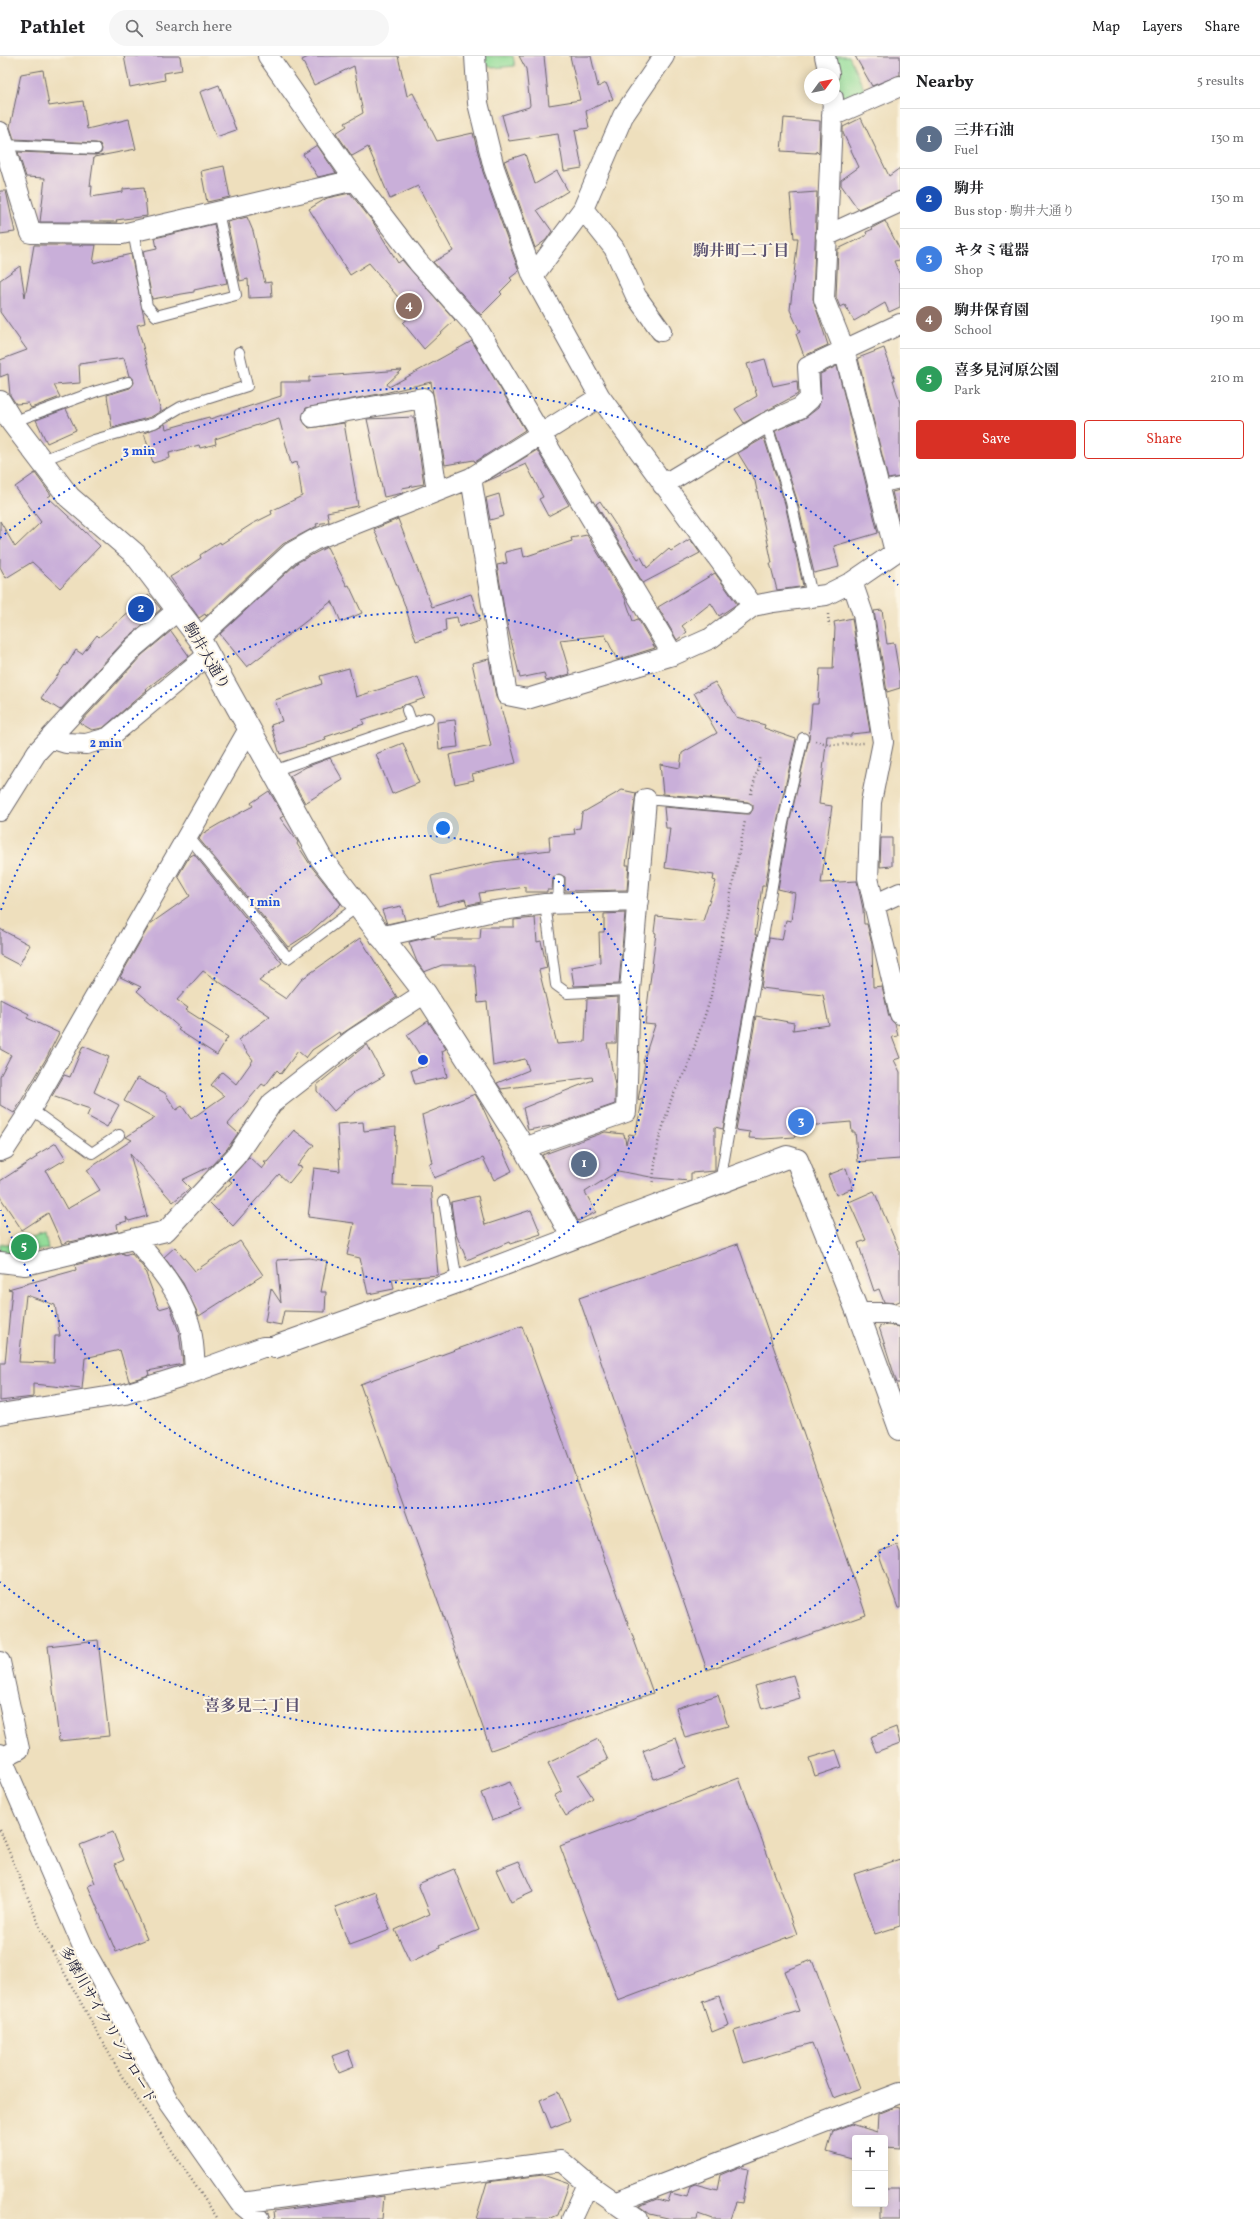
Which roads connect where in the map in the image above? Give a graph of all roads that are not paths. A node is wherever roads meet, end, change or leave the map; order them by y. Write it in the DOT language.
graph roads {
  1 [pos="268,56"];
  2 [pos="474,56"];
  3 [pos="664,56"];
  4 [pos="825,56"];
  5 [pos="828,68"];
  6 [pos="900,86"];
  7 [pos="833,107"];
  8 [pos="2,139"];
  9 [pos="96,149"];
  10 [pos="355,180"];
  11 [pos="900,202"];
  12 [pos="583,209"];
  13 [pos="218,212"];
  14 [pos="133,231"];
  15 [pos="826,236"];
  16 [pos="534,276"];
  17 [pos="900,324"];
  18 [pos="661,331"];
  19 [pos="844,349"];
  20 [pos="239,352"];
  21 [pos="128,382"];
  22 [pos="600,397"];
  23 [pos="4,410"];
  24 [pos="314,417"];
  25 [pos="766,423"];
  26 [pos="539,434"];
  27 [pos="40,461"];
  28 [pos="471,478"];
  29 [pos="900,483"];
  30 [pos="663,484"];
  31 [pos="878,488"];
  32 [pos="437,491"];
  33 [pos="898,550"];
  34 [pos="852,582"];
  35 [pos="812,596"];
  36 [pos="753,606"];
  37 [pos="178,610"];
  38 [pos="203,646"];
  39 [pos="673,655"];
  40 [pos="407,710"];
  41 [pos="428,718"];
  42 [pos="412,724"];
  43 [pos="249,729"];
  44 [pos="50,738"];
  45 [pos="803,738"];
  46 [pos="273,771"];
  47 [pos="646,799"];
  48 [pos="748,808"];
  49 [pos="0,811"];
  50 [pos="186,835"];
  51 [pos="559,880"];
  52 [pos="900,893"];
  53 [pos="638,901"];
  54 [pos="552,904"];
  55 [pos="874,905"];
  56 [pos="357,907"];
  57 [pos="380,937"];
  58 [pos="630,990"];
  59 [pos="424,993"];
  60 [pos="900,1014"];
  61 [pos="31,1109"];
  62 [pos="119,1135"];
  63 [pos="524,1148"];
  64 [pos="0,1151"];
  65 [pos="720,1184"];
  66 [pos="444,1201"];
  67 [pos="134,1238"];
  68 [pos="573,1238"];
  69 [pos="0,1262"];
  70 [pos="457,1282"];
  71 [pos="858,1313"];
  72 [pos="900,1316"];
  73 [pos="275,1347"];
  74 [pos="195,1372"];
  75 [pos="0,1414"];
  76 [pos="900,1429"];
  77 [pos="0,1662"];
  78 [pos="1,1756"];
  79 [pos="900,2093"];
  80 [pos="588,2184"];
  81 [pos="240,2203"];
  82 [pos="614,2203"];
  83 [pos="260,2219"];
  84 [pos="572,2219"];
  85 [pos="638,2219"];
  1 -- 10 [label="street"];
  2 -- 16 [label="street"];
  3 -- 12 [label="street"];
  4 -- 5 [label="street"];
  6 -- 7 [label="street"];
  7 -- 15 [label="street"];
  8 -- 9 [label="lane"];
  8 -- 14 [label="street"];
  10 -- 13 [label="street"];
  10 -- 26 [label="street"];
  11 -- 15 [label="street"];
  12 -- 16 [label="street"];
  12 -- 18 [label="street"];
  13 -- 14 [label="street"];
  13 -- 14 [label="lane"];
  15 -- 19 [label="street"];
  16 -- 22 [label="street"];
  17 -- 19 [label="street"];
  19 -- 25 [label="street"];
  19 -- 31 [label="street"];
  20 -- 27 [label="lane"];
  21 -- 23 [label="lane"];
  22 -- 26 [label="street"];
  22 -- 30 [label="street"];
  23 -- 27 [label="street, 駒井大通り"];
  24 -- 32 [label="street"];
  25 -- 30 [label="street"];
  25 -- 35 [label="lane"];
  26 -- 28 [label="street"];
  26 -- 39 [label="street"];
  27 -- 37 [label="street, 駒井大通り"];
  28 -- 32 [label="street"];
  28 -- 39 [label="street"];
  29 -- 31 [label="lane"];
  30 -- 36 [label="street"];
  31 -- 33 [label="street"];
  32 -- 38 [label="street"];
  33 -- 34 [label="street"];
  34 -- 35 [label="street"];
  34 -- 55 [label="street"];
  35 -- 36 [label="street"];
  36 -- 39 [label="street"];
  37 -- 38 [label="street, 駒井大通り"];
  37 -- 44 [label="street"];
  38 -- 43 [label="street, 駒井大通り"];
  38 -- 44 [label="street"];
  40 -- 42 [label="lane"];
  41 -- 42 [label="lane"];
  42 -- 46 [label="lane"];
  43 -- 46 [label="street, 駒井大通り"];
  43 -- 50 [label="street"];
  44 -- 49 [label="street"];
  45 -- 65 [label="lane"];
  46 -- 56 [label="street, 駒井大通り"];
  47 -- 48 [label="lane"];
  47 -- 53 [label="street"];
  50 -- 56 [label="lane"];
  50 -- 61 [label="street"];
  51 -- 54 [label="lane"];
  52 -- 55 [label="street"];
  53 -- 54 [label="street"];
  53 -- 58 [label="street"];
  54 -- 57 [label="street"];
  54 -- 58 [label="lane"];
  55 -- 60 [label="street"];
  56 -- 57 [label="street, 駒井大通り"];
  57 -- 59 [label="street, 駒井大通り"];
  58 -- 63 [label="street"];
  59 -- 63 [label="street, 駒井大通り"];
  59 -- 67 [label="street"];
  61 -- 62 [label="lane"];
  61 -- 64 [label="street"];
  63 -- 68 [label="street, 駒井大通り"];
  65 -- 68 [label="street"];
  65 -- 71 [label="street"];
  66 -- 70 [label="lane"];
  67 -- 69 [label="street"];
  67 -- 74 [label="street"];
  68 -- 70 [label="street"];
  70 -- 73 [label="street"];
  71 -- 72 [label="street"];
  71 -- 76 [label="street"];
  73 -- 74 [label="street"];
  74 -- 75 [label="street"];
  77 -- 78 [label="street"];
  78 -- 81 [label="street"];
  79 -- 82 [label="street"];
  80 -- 81 [label="street"];
  80 -- 82 [label="street"];
  80 -- 84 [label="street"];
  81 -- 83 [label="street"];
  82 -- 85 [label="street"];
}
